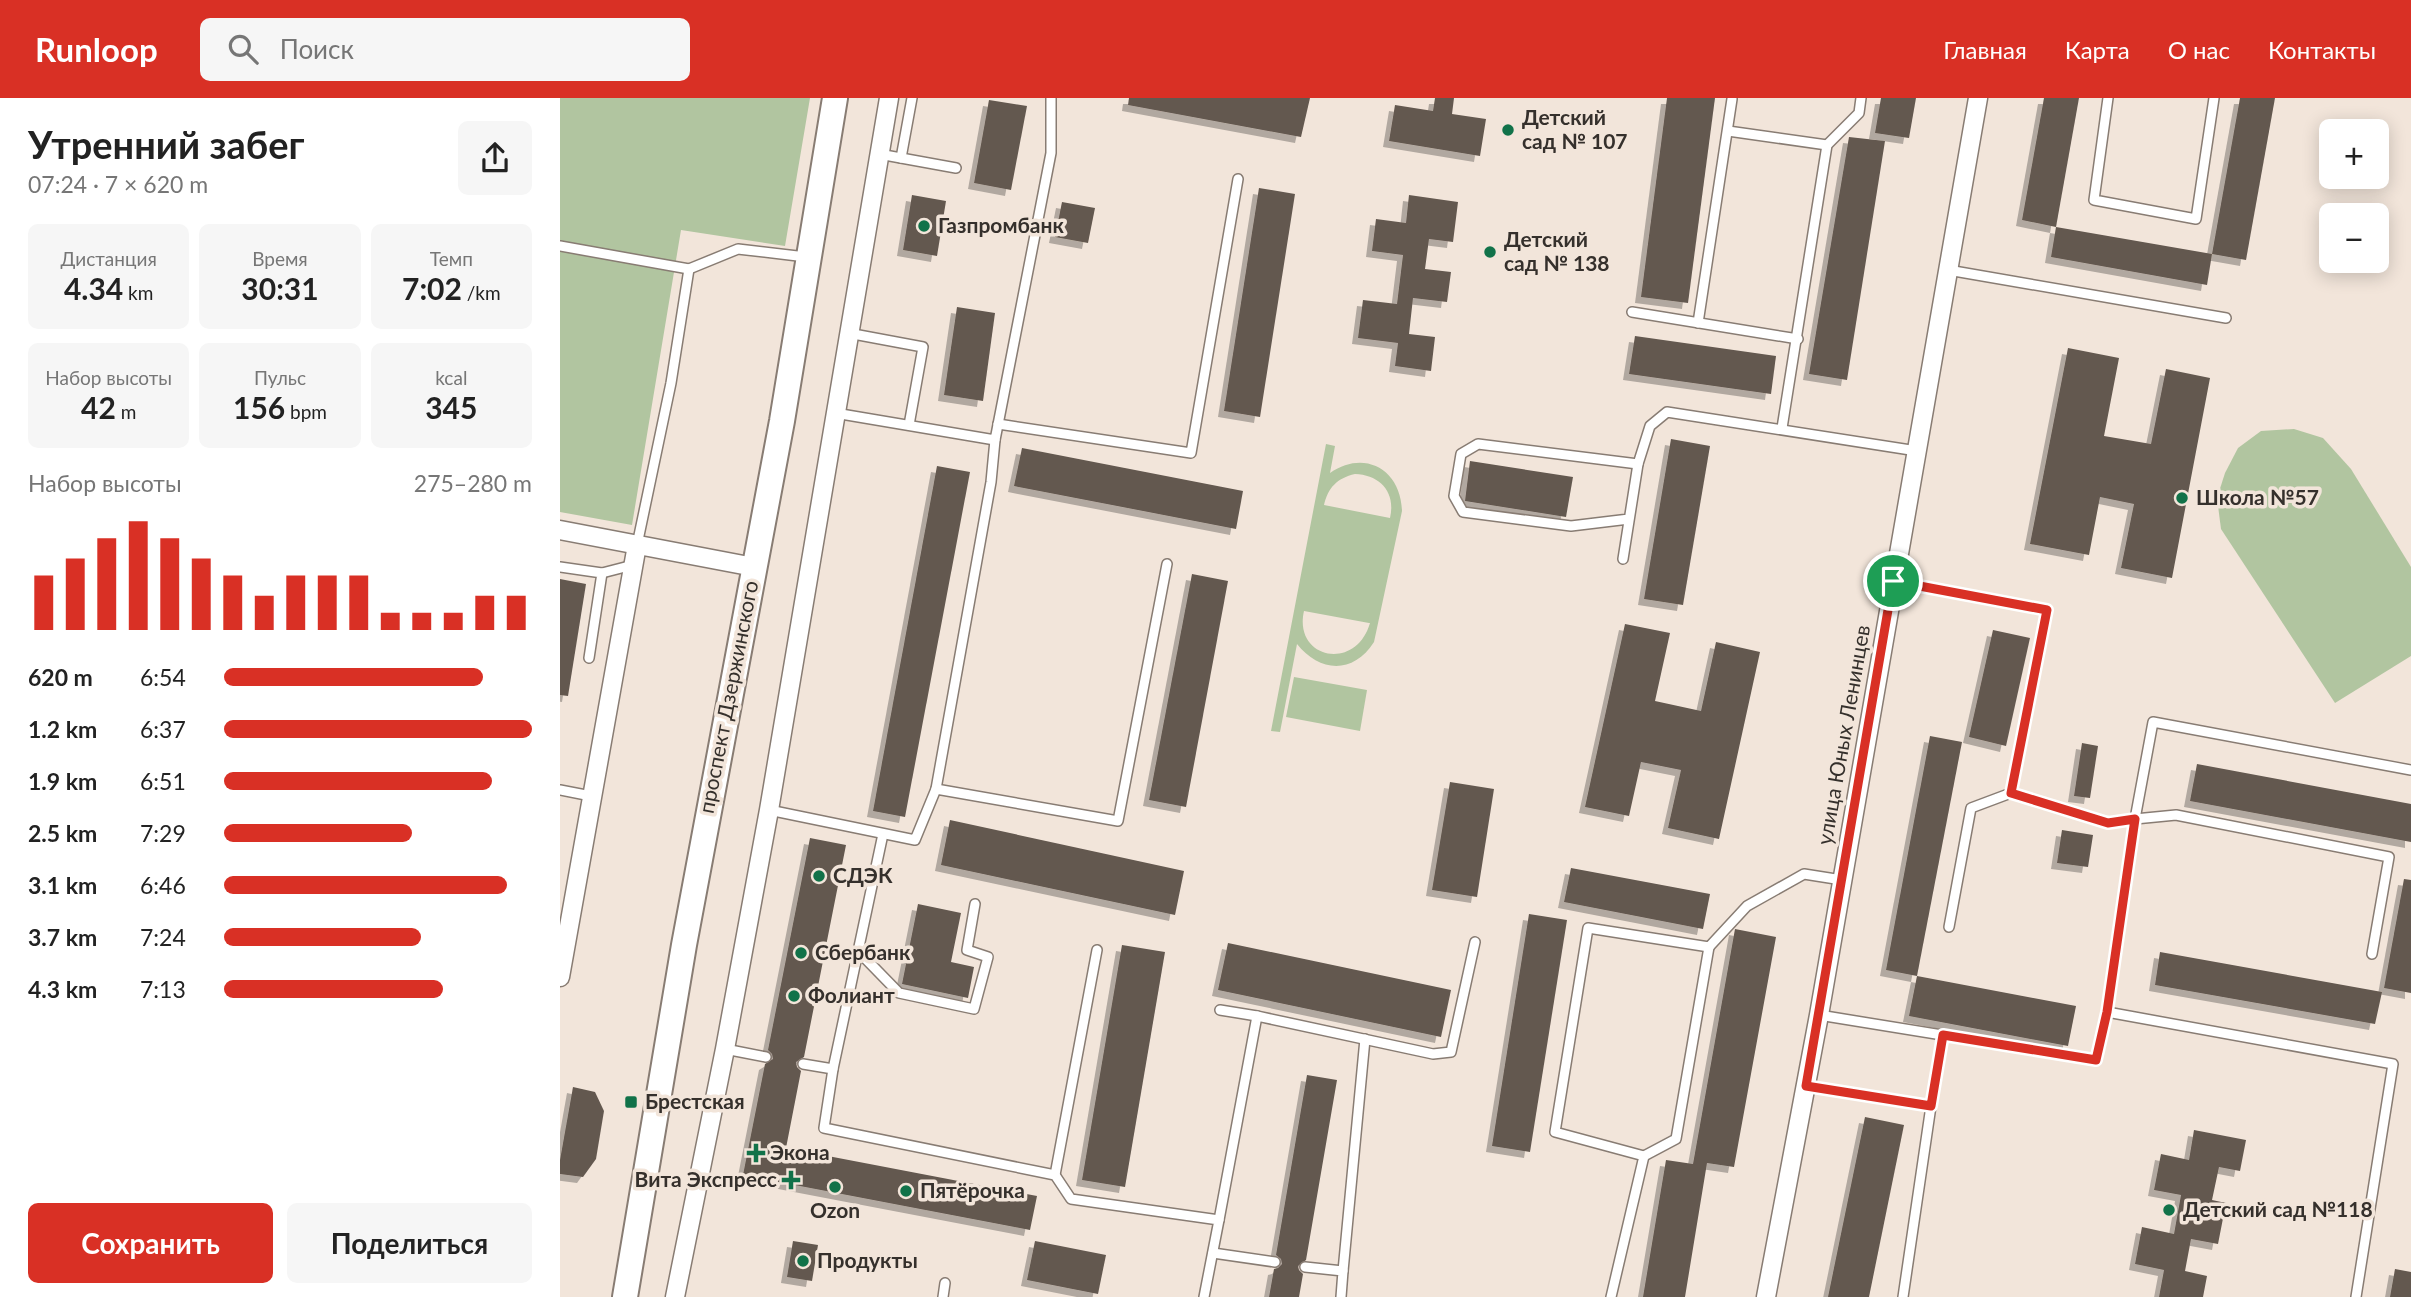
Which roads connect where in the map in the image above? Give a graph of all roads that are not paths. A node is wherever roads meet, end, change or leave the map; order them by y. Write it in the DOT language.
graph roads {
  1 [pos="835,98"];
  2 [pos="889,98"];
  3 [pos="912,98"];
  4 [pos="1051,98"];
  5 [pos="1861,98"];
  6 [pos="1978,98"];
  7 [pos="2108,98"];
  8 [pos="2214,98"];
  9 [pos="1732,99"];
  10 [pos="1728,131"];
  11 [pos="1827,145"];
  12 [pos="879,154"];
  13 [pos="901,158"];
  14 [pos="956,167"];
  15 [pos="1238,180"];
  16 [pos="560,246"];
  17 [pos="809,258"];
  18 [pos="689,269"];
  19 [pos="1948,270"];
  20 [pos="1632,312"];
  21 [pos="2226,318"];
  22 [pos="1698,323"];
  23 [pos="848,333"];
  24 [pos="1798,339"];
  25 [pos="835,413"];
  26 [pos="998,424"];
  27 [pos="909,425"];
  28 [pos="1782,428"];
  29 [pos="995,440"];
  30 [pos="1917,451"];
  31 [pos="1638,464"];
  32 [pos="1629,519"];
  33 [pos="560,530"];
  34 [pos="637,545"];
  35 [pos="1623,559"];
  36 [pos="1167,564"];
  37 [pos="633,565"];
  38 [pos="560,567"];
  39 [pos="754,567"];
  40 [pos="603,573"];
  41 [pos="1893,581"];
  42 [pos="589,658"];
  43 [pos="2411,770"];
  44 [pos="936,789"];
  45 [pos="560,790"];
  46 [pos="2011,793"];
  47 [pos="592,796"];
  48 [pos="769,810"];
  49 [pos="2135,819"];
  50 [pos="884,834"];
  51 [pos="1842,880"];
  52 [pos="975,904"];
  53 [pos="1950,927"];
  54 [pos="1475,942"];
  55 [pos="1709,947"];
  56 [pos="1097,950"];
  57 [pos="859,951"];
  58 [pos="2372,954"];
  59 [pos="560,977"];
  60 [pos="1220,1010"];
  61 [pos="2107,1012"];
  62 [pos="1819,1015"];
  63 [pos="1257,1016"];
  64 [pos="1943,1035"];
  65 [pos="1365,1039"];
  66 [pos="725,1049"];
  67 [pos="766,1057"];
  68 [pos="803,1064"];
  69 [pos="833,1069"];
  70 [pos="1806,1086"];
  71 [pos="1931,1106"];
  72 [pos="1644,1156"];
  73 [pos="1055,1175"];
  74 [pos="1219,1220"];
  75 [pos="1213,1253"];
  76 [pos="1275,1262"];
  77 [pos="1305,1267"];
  78 [pos="1343,1271"];
  79 [pos="946,1283"];
  80 [pos="625,1297"];
  81 [pos="675,1297"];
  82 [pos="943,1297"];
  83 [pos="1204,1297"];
  84 [pos="1341,1297"];
  85 [pos="1611,1297"];
  86 [pos="1766,1297"];
  87 [pos="1903,1297"];
  88 [pos="2356,1297"];
  1 -- 17 [label="main road, проспект Дзержинского"];
  2 -- 12 [label="street"];
  3 -- 13 [label="lane"];
  4 -- 26 [label="lane"];
  5 -- 11 [label="lane"];
  6 -- 19 [label="street, улица Юных Ленинцев"];
  7 -- 8 [label="lane"];
  9 -- 10 [label="lane"];
  10 -- 11 [label="lane"];
  10 -- 22 [label="lane"];
  11 -- 24 [label="lane"];
  12 -- 13 [label="lane"];
  12 -- 23 [label="street"];
  13 -- 14 [label="lane"];
  15 -- 26 [label="lane"];
  16 -- 18 [label="lane"];
  17 -- 18 [label="lane"];
  17 -- 39 [label="main road, проспект Дзержинского"];
  18 -- 34 [label="lane"];
  19 -- 21 [label="lane"];
  19 -- 30 [label="street, улица Юных Ленинцев"];
  20 -- 22 [label="lane"];
  22 -- 24 [label="lane"];
  23 -- 25 [label="street"];
  23 -- 27 [label="lane"];
  24 -- 28 [label="lane"];
  25 -- 27 [label="lane"];
  25 -- 48 [label="street"];
  26 -- 29 [label="lane"];
  27 -- 29 [label="lane"];
  28 -- 30 [label="lane"];
  28 -- 31 [label="lane"];
  29 -- 44 [label="lane"];
  30 -- 41 [label="street, улица Юных Ленинцев"];
  31 -- 32 [label="lane"];
  31 -- 32 [label="lane"];
  32 -- 35 [label="lane"];
  33 -- 34 [label="street"];
  34 -- 37 [label="street"];
  34 -- 39 [label="street"];
  36 -- 44 [label="lane"];
  37 -- 40 [label="lane"];
  37 -- 47 [label="street"];
  38 -- 40 [label="lane"];
  39 -- 80 [label="main road, проспект Дзержинского"];
  40 -- 42 [label="lane"];
  41 -- 46 [label="lane"];
  41 -- 51 [label="street, улица Юных Ленинцев"];
  43 -- 49 [label="lane"];
  44 -- 50 [label="lane"];
  45 -- 47 [label="lane"];
  46 -- 49 [label="lane"];
  46 -- 53 [label="lane"];
  47 -- 59 [label="street"];
  48 -- 50 [label="lane"];
  48 -- 66 [label="street"];
  49 -- 58 [label="lane"];
  49 -- 61 [label="lane"];
  50 -- 57 [label="lane"];
  51 -- 55 [label="lane"];
  51 -- 62 [label="street, улица Юных Ленинцев"];
  52 -- 57 [label="lane"];
  54 -- 65 [label="lane"];
  55 -- 72 [label="lane"];
  55 -- 72 [label="lane"];
  56 -- 73 [label="lane"];
  57 -- 69 [label="lane"];
  60 -- 63 [label="lane"];
  61 -- 64 [label="lane"];
  61 -- 88 [label="lane"];
  62 -- 64 [label="lane"];
  62 -- 70 [label="street, улица Юных Ленинцев"];
  63 -- 65 [label="lane"];
  63 -- 74 [label="lane"];
  64 -- 71 [label="lane"];
  65 -- 78 [label="lane"];
  66 -- 67 [label="lane"];
  66 -- 81 [label="street"];
  68 -- 69 [label="lane"];
  69 -- 73 [label="lane"];
  70 -- 71 [label="lane"];
  70 -- 86 [label="street, улица Юных Ленинцев"];
  71 -- 87 [label="lane"];
  72 -- 85 [label="lane"];
  73 -- 74 [label="lane"];
  74 -- 75 [label="lane"];
  75 -- 76 [label="lane"];
  75 -- 83 [label="lane"];
  77 -- 78 [label="lane"];
  78 -- 84 [label="lane"];
  79 -- 82 [label="lane"];
}
